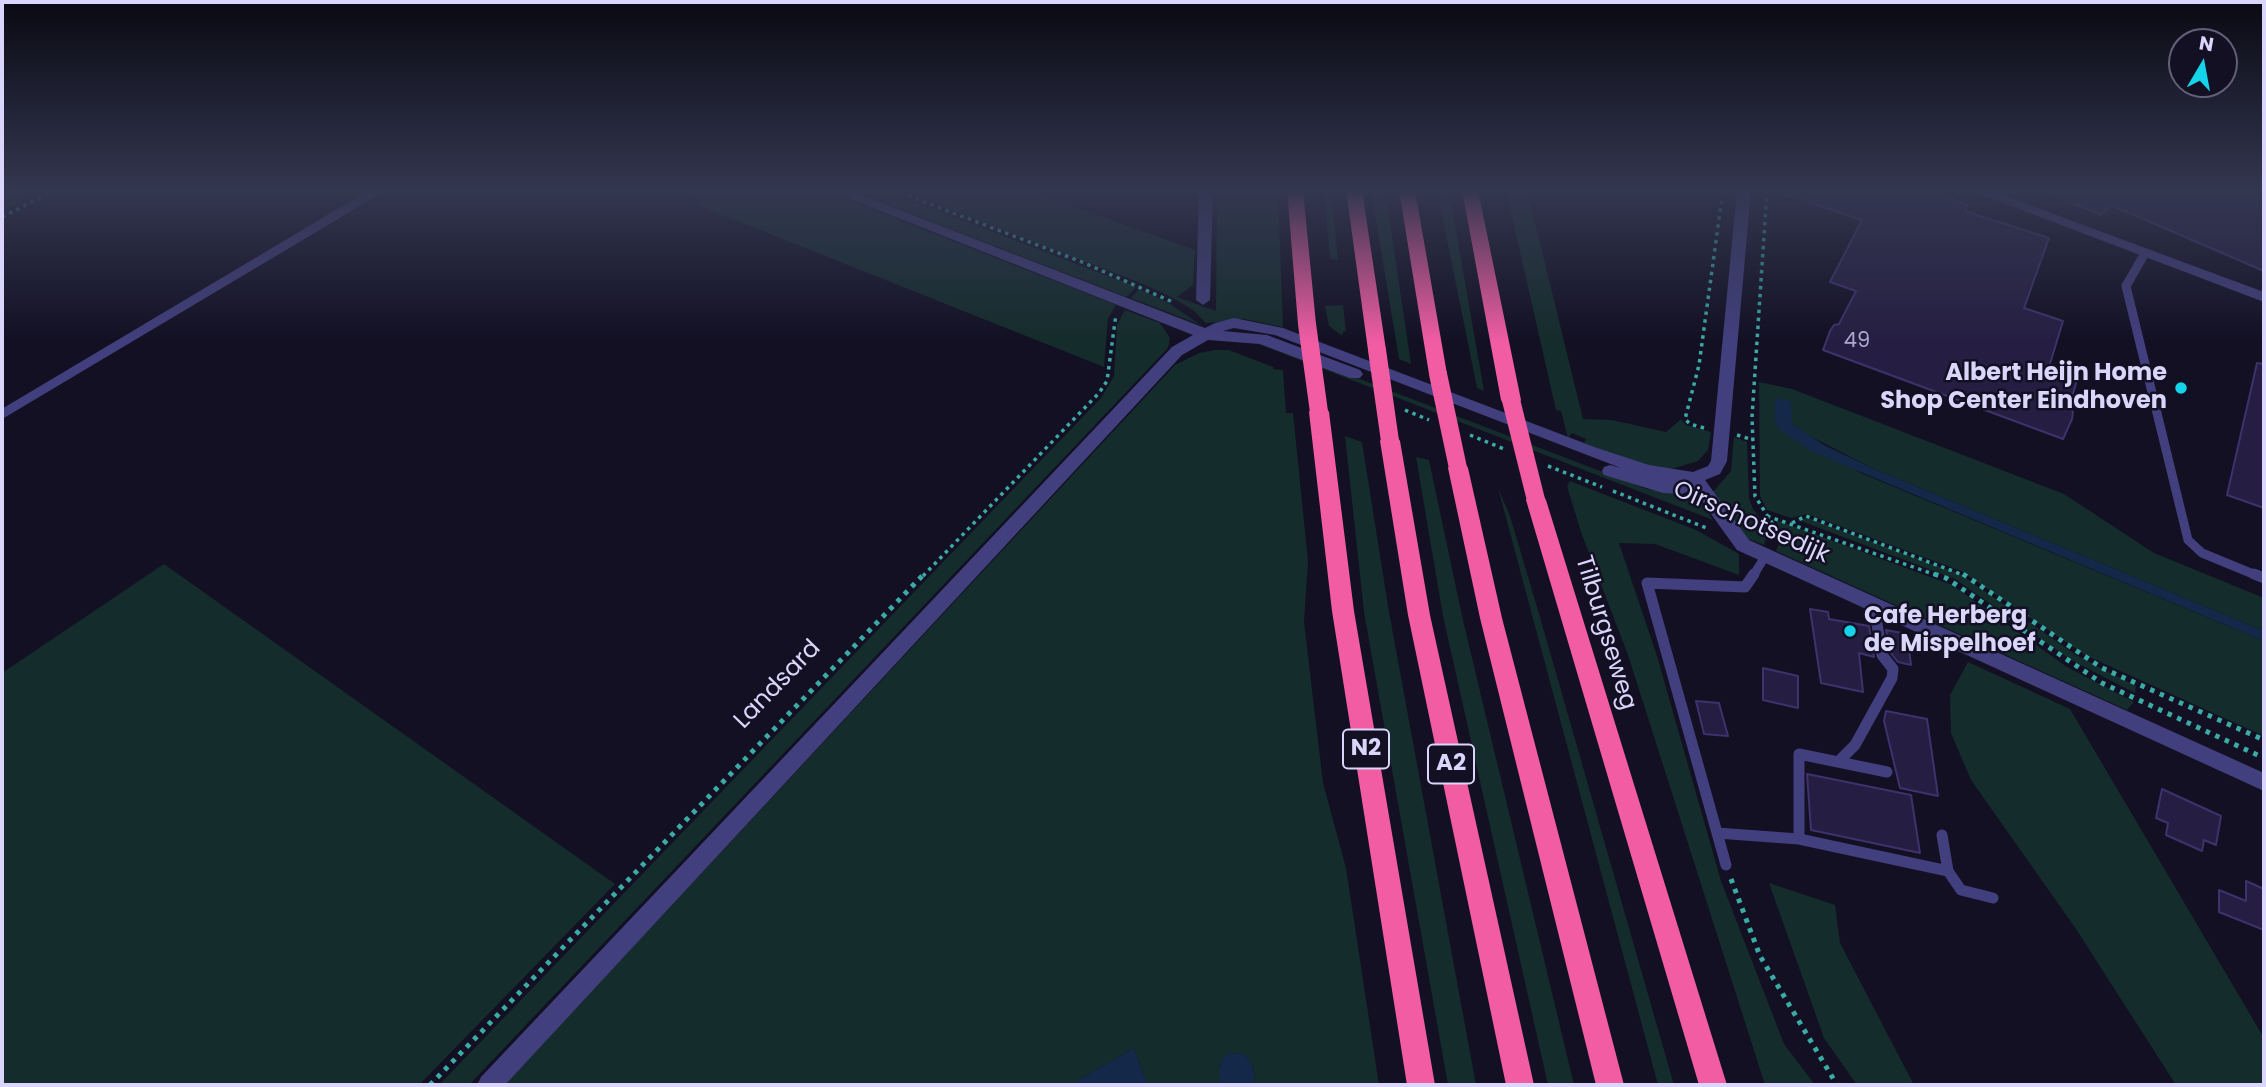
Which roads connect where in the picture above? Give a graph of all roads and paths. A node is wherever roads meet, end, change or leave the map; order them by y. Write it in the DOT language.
graph roads {
  1 [pos="293,241"];
  2 [pos="966,241"];
  3 [pos="1026,241"];
  4 [pos="1205,241"];
  5 [pos="1300,241"];
  6 [pos="1361,241"];
  7 [pos="1416,241"];
  8 [pos="1480,241"];
  9 [pos="1716,241"];
  10 [pos="1739,241"];
  11 [pos="1765,241"];
  12 [pos="2111,241"];
  13 [pos="2144,253"];
  14 [pos="2264,297"];
  15 [pos="1203,300"];
  16 [pos="1125,302"];
  17 [pos="1179,304"];
  18 [pos="1208,335"];
  19 [pos="1400,408"];
  20 [pos="2,414"];
  21 [pos="1438,423"];
  22 [pos="1722,432"];
  23 [pos="1464,433"];
  24 [pos="1515,453"];
  25 [pos="1540,463"];
  26 [pos="1694,478"];
  27 [pos="1767,516"];
  28 [pos="1792,523"];
  29 [pos="1743,545"];
  30 [pos="1766,555"];
  31 [pos="2264,578"];
  32 [pos="1874,604"];
  33 [pos="2264,740"];
  34 [pos="2264,758"];
  35 [pos="1838,762"];
  36 [pos="1887,772"];
  37 [pos="2264,782"];
  38 [pos="1717,834"];
  39 [pos="1941,835"];
  40 [pos="1799,839"];
  41 [pos="1726,865"];
  42 [pos="1948,871"];
  43 [pos="1993,898"];
  44 [pos="430,1085"];
  45 [pos="489,1085"];
  46 [pos="1421,1085"];
  47 [pos="1520,1085"];
  48 [pos="1610,1085"];
  49 [pos="1713,1085"];
  50 [pos="1837,1085"];
  1 -- 20 [label="lane"];
  2 -- 16 [label="street, Oirschotsedijk"];
  3 -- 17 [label="path"];
  4 -- 15 [label="street"];
  5 -- 46 [label="highway, N2, bridge"];
  6 -- 47 [label="highway, A2, bridge"];
  7 -- 48 [label="highway, bridge"];
  8 -- 49 [label="highway, Tilburgseweg, bridge"];
  9 -- 22 [label="path"];
  10 -- 22 [label="street"];
  11 -- 27 [label="path"];
  12 -- 13 [label="street"];
  13 -- 14 [label="street"];
  13 -- 31 [label="lane"];
  16 -- 18 [label="street, Oirschotsedijk"];
  16 -- 44 [label="path, Landsard"];
  18 -- 26 [label="street, Oirschotsedijk"];
  18 -- 45 [label="street"];
  19 -- 21 [label="path"];
  22 -- 26 [label="street"];
  23 -- 24 [label="path"];
  25 -- 29 [label="path, Oirschotsedijk"];
  26 -- 29 [label="street"];
  27 -- 28 [label="path, Oirschotsedijk"];
  27 -- 30 [label="path"];
  28 -- 33 [label="path"];
  28 -- 34 [label="path, Oirschotsedijk"];
  29 -- 30 [label="street, Oirschotsedijk"];
  30 -- 32 [label="street, Oirschotsedijk"];
  30 -- 38 [label="lane"];
  32 -- 35 [label="lane"];
  32 -- 37 [label="street, Oirschotsedijk"];
  35 -- 36 [label="lane"];
  35 -- 40 [label="lane"];
  38 -- 40 [label="lane"];
  38 -- 41 [label="lane"];
  39 -- 42 [label="lane"];
  40 -- 42 [label="lane"];
  41 -- 50 [label="path"];
  42 -- 43 [label="lane"];
}
